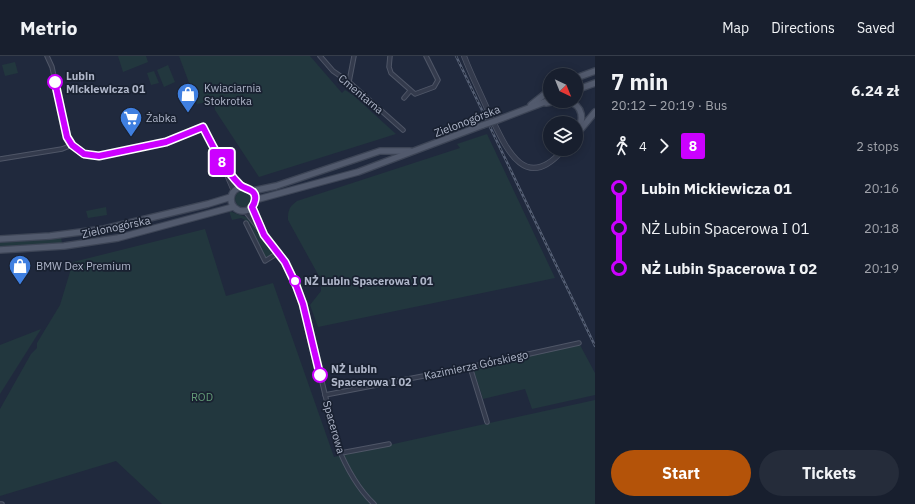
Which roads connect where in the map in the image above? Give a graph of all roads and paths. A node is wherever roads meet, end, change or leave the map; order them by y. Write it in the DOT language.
graph roads {
  1 [pos="46,56"];
  2 [pos="320,56"];
  3 [pos="354,56"];
  4 [pos="390,56"];
  5 [pos="426,56"];
  6 [pos="464,56"];
  7 [pos="595,70"];
  8 [pos="583,75"];
  9 [pos="349,82"];
  10 [pos="595,83"];
  11 [pos="583,87"];
  12 [pos="410,91"];
  13 [pos="543,96"];
  14 [pos="404,98"];
  15 [pos="543,103"];
  16 [pos="543,104"];
  17 [pos="538,105"];
  18 [pos="526,109"];
  19 [pos="595,112"];
  20 [pos="583,126"];
  21 [pos="203,127"];
  22 [pos="403,130"];
  23 [pos="72,145"];
  24 [pos="414,151"];
  25 [pos="557,156"];
  26 [pos="0,159"];
  27 [pos="223,163"];
  28 [pos="241,187"];
  29 [pos="234,191"];
  30 [pos="252,191"];
  31 [pos="231,197"];
  32 [pos="255,200"];
  33 [pos="233,207"];
  34 [pos="252,207"];
  35 [pos="245,211"];
  36 [pos="246,223"];
  37 [pos="264,235"];
  38 [pos="0,239"];
  39 [pos="0,250"];
  40 [pos="278,253"];
  41 [pos="579,343"];
  42 [pos="470,367"];
  43 [pos="325,394"];
  44 [pos="487,422"];
  45 [pos="389,444"];
  46 [pos="341,453"];
  47 [pos="374,504"];
  1 -- 23 [label="street"];
  2 -- 9 [label="street, Cmentarna"];
  3 -- 9 [label="street"];
  4 -- 12 [label="street"];
  5 -- 12 [label="street"];
  6 -- 25 [label="street"];
  7 -- 8 [label="main road"];
  9 -- 22 [label="street, Cmentarna"];
  10 -- 11 [label="main road"];
  12 -- 14 [label="street"];
  13 -- 18 [label="main road, Zielonogórska"];
  15 -- 17 [label="main road, Zielonogórska"];
  16 -- 17 [label="main road"];
  17 -- 18 [label="main road, Zielonogórska"];
  18 -- 24 [label="main road, Zielonogórska, bridge"];
  19 -- 20 [label="main road"];
  21 -- 23 [label="street"];
  21 -- 27 [label="street"];
  23 -- 26 [label="street"];
  24 -- 30 [label="main road, Zielonogórska"];
  24 -- 32 [label="main road, Zielonogórska"];
  27 -- 28 [label="street"];
  27 -- 29 [label="street"];
  28 -- 29 [label="main road"];
  28 -- 30 [label="main road"];
  29 -- 31 [label="main road"];
  30 -- 32 [label="main road"];
  31 -- 33 [label="main road"];
  31 -- 38 [label="main road, Zielonogórska"];
  32 -- 34 [label="main road"];
  33 -- 35 [label="main road"];
  33 -- 39 [label="main road, Zielonogórska"];
  34 -- 35 [label="main road"];
  34 -- 37 [label="street, Spacerowa"];
  35 -- 37 [label="street, Spacerowa"];
  36 -- 40 [label="street"];
  37 -- 40 [label="street, Spacerowa"];
  40 -- 43 [label="street, Spacerowa"];
  41 -- 42 [label="street, Kazimierza Górskiego"];
  42 -- 43 [label="street, Kazimierza Górskiego"];
  42 -- 44 [label="street"];
  43 -- 46 [label="street, Spacerowa"];
  45 -- 46 [label="street"];
  46 -- 47 [label="street, Spacerowa"];
}
